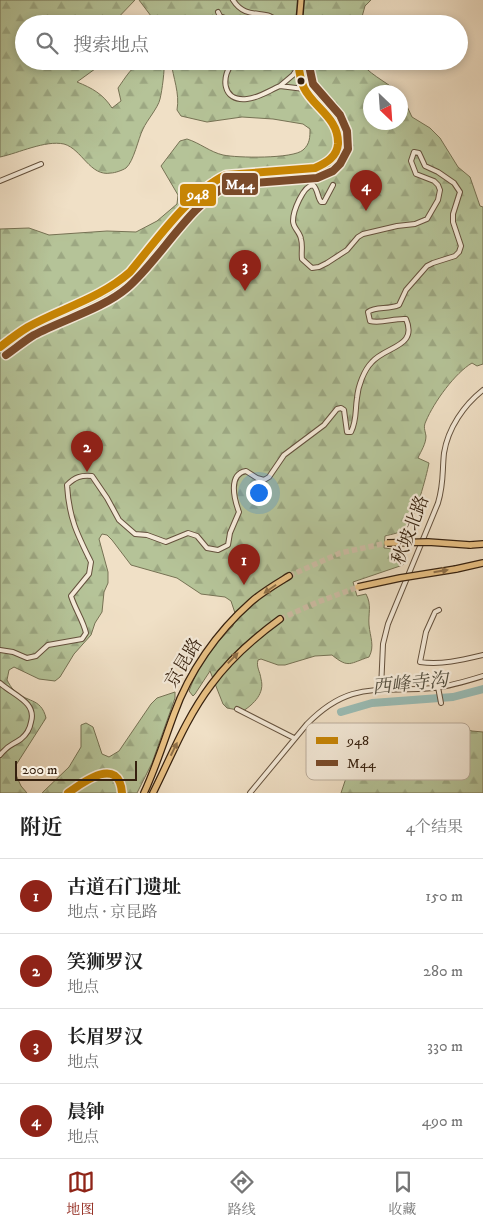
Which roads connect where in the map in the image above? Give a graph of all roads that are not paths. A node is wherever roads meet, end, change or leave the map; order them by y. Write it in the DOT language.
graph roads {
  1 [pos="233,0"];
  2 [pos="301,0"];
  3 [pos="218,12"];
  4 [pos="220,15"];
  5 [pos="270,15"];
  6 [pos="300,15"];
  7 [pos="228,70"];
  8 [pos="297,70"];
  9 [pos="299,70"];
  10 [pos="280,86"];
  11 [pos="304,89"];
  12 [pos="41,164"];
  13 [pos="0,181"];
  14 [pos="333,185"];
  15 [pos="0,347"];
  16 [pos="483,390"];
  17 [pos="387,543"];
  18 [pos="483,544"];
  19 [pos="483,563"];
  20 [pos="289,576"];
  21 [pos="358,587"];
  22 [pos="439,610"];
  23 [pos="280,619"];
  24 [pos="0,650"];
  25 [pos="483,656"];
  26 [pos="483,676"];
  27 [pos="0,684"];
  28 [pos="438,687"];
  29 [pos="381,689"];
  30 [pos="441,702"];
  31 [pos="237,709"];
  32 [pos="308,723"];
  33 [pos="306,725"];
  34 [pos="294,738"];
  35 [pos="0,755"];
  36 [pos="68,793"];
  37 [pos="122,793"];
  38 [pos="144,793"];
  39 [pos="153,793"];
  40 [pos="250,793"];
  1 -- 5 [label="street"];
  2 -- 6 [label="main road"];
  3 -- 4 [label="street"];
  7 -- 10 [label="street"];
  8 -- 10 [label="street"];
  9 -- 11 [label="main road"];
  10 -- 11 [label="street"];
  11 -- 15 [label="main road"];
  12 -- 13 [label="street"];
  14 -- 24 [label="street"];
  16 -- 29 [label="street, 秋坡北路"];
  17 -- 18 [label="highway, bridge"];
  21 -- 19 [label="highway, one-way, bridge"];
  20 -- 38 [label="highway, 京昆路, one-way"];
  22 -- 25 [label="street"];
  39 -- 23 [label="highway, 京昆路, one-way"];
  26 -- 28 [label="street"];
  27 -- 35 [label="street"];
  28 -- 29 [label="street"];
  28 -- 30 [label="street"];
  29 -- 32 [label="street"];
  31 -- 34 [label="street"];
  33 -- 34 [label="street"];
  34 -- 40 [label="street"];
  36 -- 37 [label="main road"];
}
